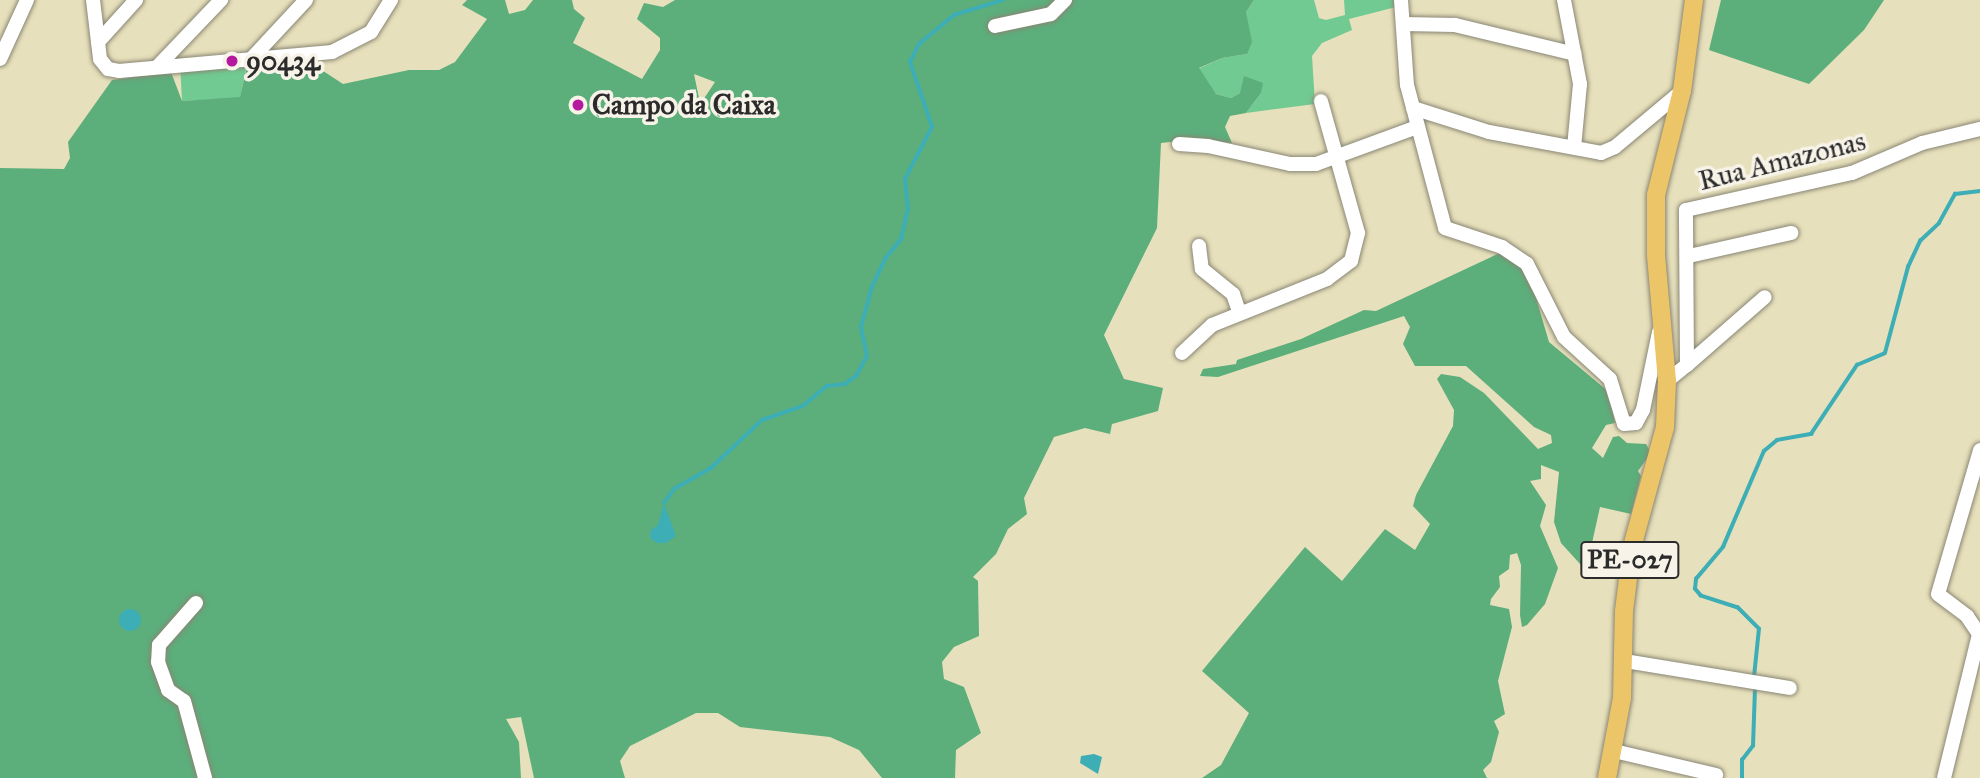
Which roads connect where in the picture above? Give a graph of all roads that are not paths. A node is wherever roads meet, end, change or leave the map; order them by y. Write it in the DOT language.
graph roads {
  1 [pos="93,0"];
  2 [pos="136,0"];
  3 [pos="221,0"];
  4 [pos="306,0"];
  5 [pos="391,0"];
  6 [pos="1065,0"];
  7 [pos="1401,0"];
  8 [pos="1564,0"];
  9 [pos="1694,0"];
  10 [pos="25,7"];
  11 [pos="1404,24"];
  12 [pos="995,26"];
  13 [pos="98,42"];
  14 [pos="1574,54"];
  15 [pos="253,57"];
  16 [pos="0,59"];
  17 [pos="157,67"];
  18 [pos="1682,91"];
  19 [pos="1321,101"];
  20 [pos="1413,108"];
  21 [pos="1417,127"];
  22 [pos="1980,129"];
  23 [pos="1179,144"];
  24 [pos="1574,147"];
  25 [pos="1338,157"];
  26 [pos="1791,233"];
  27 [pos="1199,246"];
  28 [pos="1689,256"];
  29 [pos="1765,297"];
  30 [pos="1239,311"];
  31 [pos="1662,313"];
  32 [pos="1182,353"];
  33 [pos="1687,365"];
  34 [pos="1667,381"];
  35 [pos="1980,450"];
  36 [pos="196,603"];
  37 [pos="1625,661"];
  38 [pos="1790,688"];
  39 [pos="1614,751"];
  40 [pos="1716,775"];
  41 [pos="205,778"];
  42 [pos="1607,778"];
  43 [pos="1944,778"];
  1 -- 13 [label="street"];
  2 -- 13 [label="street"];
  3 -- 17 [label="street"];
  4 -- 15 [label="street"];
  5 -- 15 [label="street"];
  6 -- 12 [label="street"];
  7 -- 11 [label="street"];
  8 -- 14 [label="street"];
  9 -- 18 [label="main road, PE-027"];
  10 -- 16 [label="street"];
  11 -- 14 [label="street"];
  11 -- 20 [label="street"];
  13 -- 17 [label="street"];
  14 -- 24 [label="street"];
  15 -- 17 [label="street"];
  18 -- 24 [label="street"];
  18 -- 31 [label="main road, PE-027"];
  19 -- 25 [label="street"];
  20 -- 21 [label="street"];
  20 -- 24 [label="street"];
  21 -- 25 [label="street"];
  21 -- 31 [label="street"];
  22 -- 28 [label="street, Rua Amazonas"];
  23 -- 25 [label="street"];
  25 -- 30 [label="street"];
  26 -- 28 [label="street"];
  27 -- 30 [label="street"];
  28 -- 33 [label="street, Rua Amazonas"];
  29 -- 33 [label="street"];
  30 -- 32 [label="street"];
  31 -- 34 [label="main road, PE-027"];
  33 -- 34 [label="street"];
  34 -- 37 [label="main road, PE-027"];
  35 -- 43 [label="street"];
  36 -- 41 [label="street"];
  37 -- 38 [label="street"];
  37 -- 39 [label="main road, PE-027"];
  39 -- 40 [label="street"];
  39 -- 42 [label="main road, PE-027"];
}
